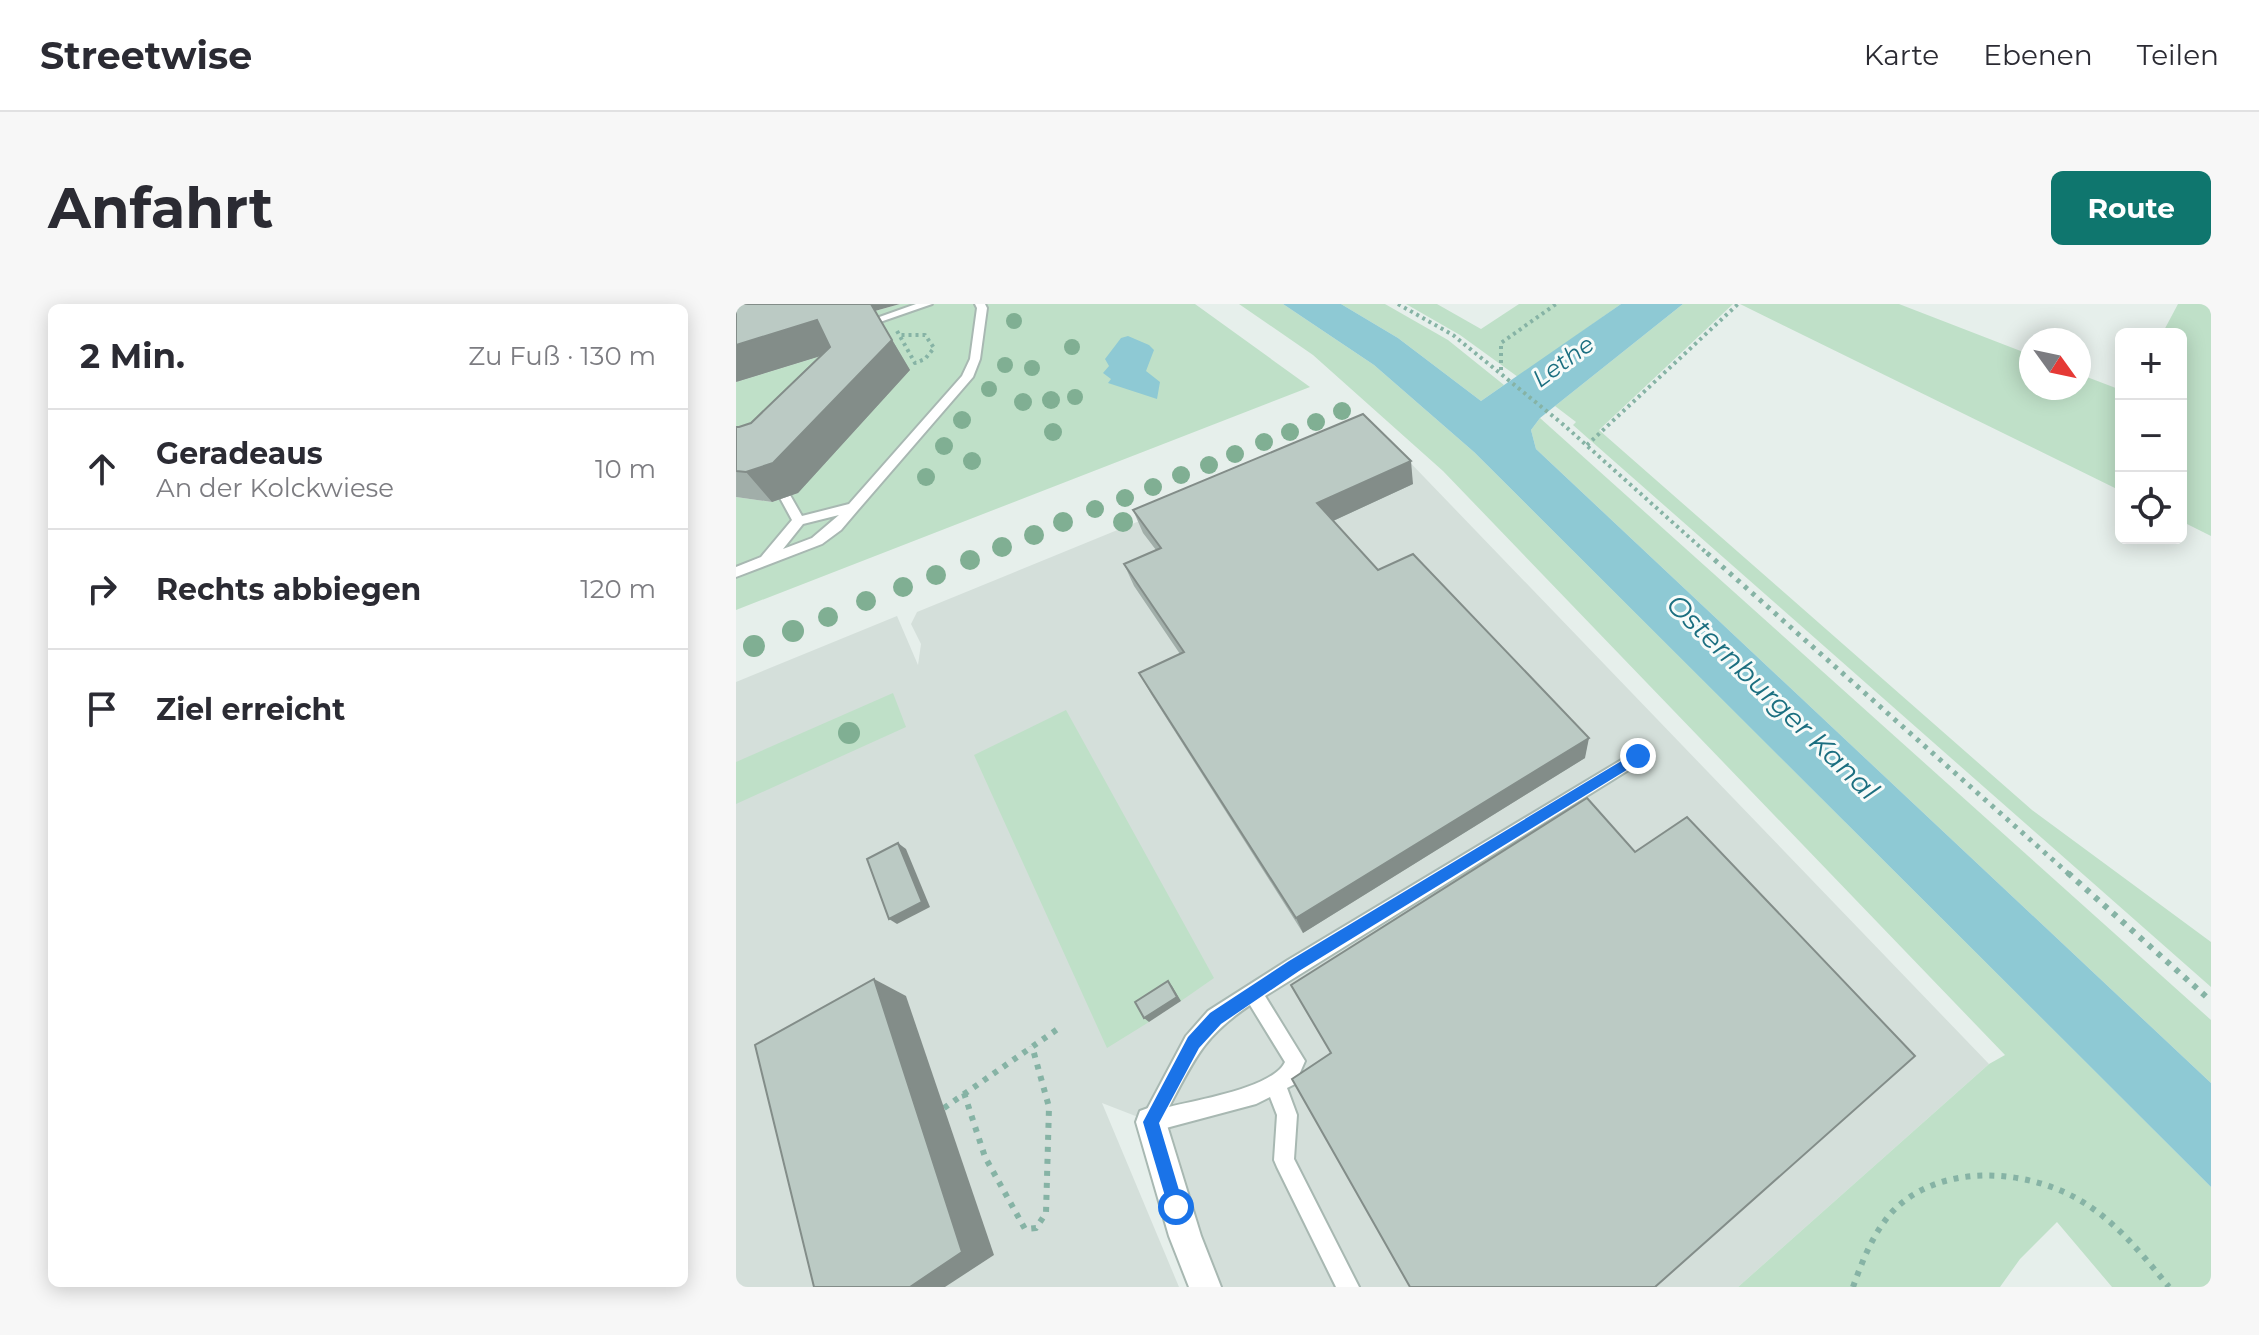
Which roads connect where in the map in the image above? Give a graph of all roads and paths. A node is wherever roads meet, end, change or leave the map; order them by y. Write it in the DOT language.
graph roads {
  1 [pos="927,304"];
  2 [pos="980,304"];
  3 [pos="1398,304"];
  4 [pos="1556,304"];
  5 [pos="1738,304"];
  6 [pos="890,316"];
  7 [pos="876,320"];
  8 [pos="899,335"];
  9 [pos="1501,371"];
  10 [pos="1587,445"];
  11 [pos="786,498"];
  12 [pos="854,507"];
  13 [pos="799,521"];
  14 [pos="766,561"];
  15 [pos="736,572"];
  16 [pos="1638,756"];
  17 [pos="1253,993"];
  18 [pos="2211,1001"];
  19 [pos="1062,1026"];
  20 [pos="1032,1046"];
  21 [pos="1275,1083"];
  22 [pos="964,1093"];
  23 [pos="944,1108"];
  24 [pos="1151,1122"];
  25 [pos="1205,1287"];
  26 [pos="1348,1287"];
  27 [pos="1853,1287"];
  28 [pos="2169,1287"];
  1 -- 6 [label="lane"];
  2 -- 12 [label="lane"];
  3 -- 9 [label="path"];
  4 -- 9 [label="path"];
  5 -- 10 [label="path"];
  6 -- 7 [label="lane"];
  6 -- 8 [label="path"];
  8 -- 8 [label="path"];
  9 -- 10 [label="path"];
  10 -- 18 [label="path"];
  11 -- 13 [label="lane"];
  12 -- 13 [label="lane"];
  12 -- 14 [label="lane"];
  13 -- 14 [label="lane"];
  14 -- 15 [label="lane"];
  16 -- 17 [label="lane"];
  17 -- 21 [label="lane"];
  17 -- 24 [label="lane"];
  19 -- 20 [label="path"];
  20 -- 22 [label="path"];
  20 -- 22 [label="path"];
  21 -- 24 [label="lane"];
  21 -- 26 [label="lane"];
  22 -- 23 [label="path"];
  24 -- 25 [label="street"];
  27 -- 28 [label="path"];
}
